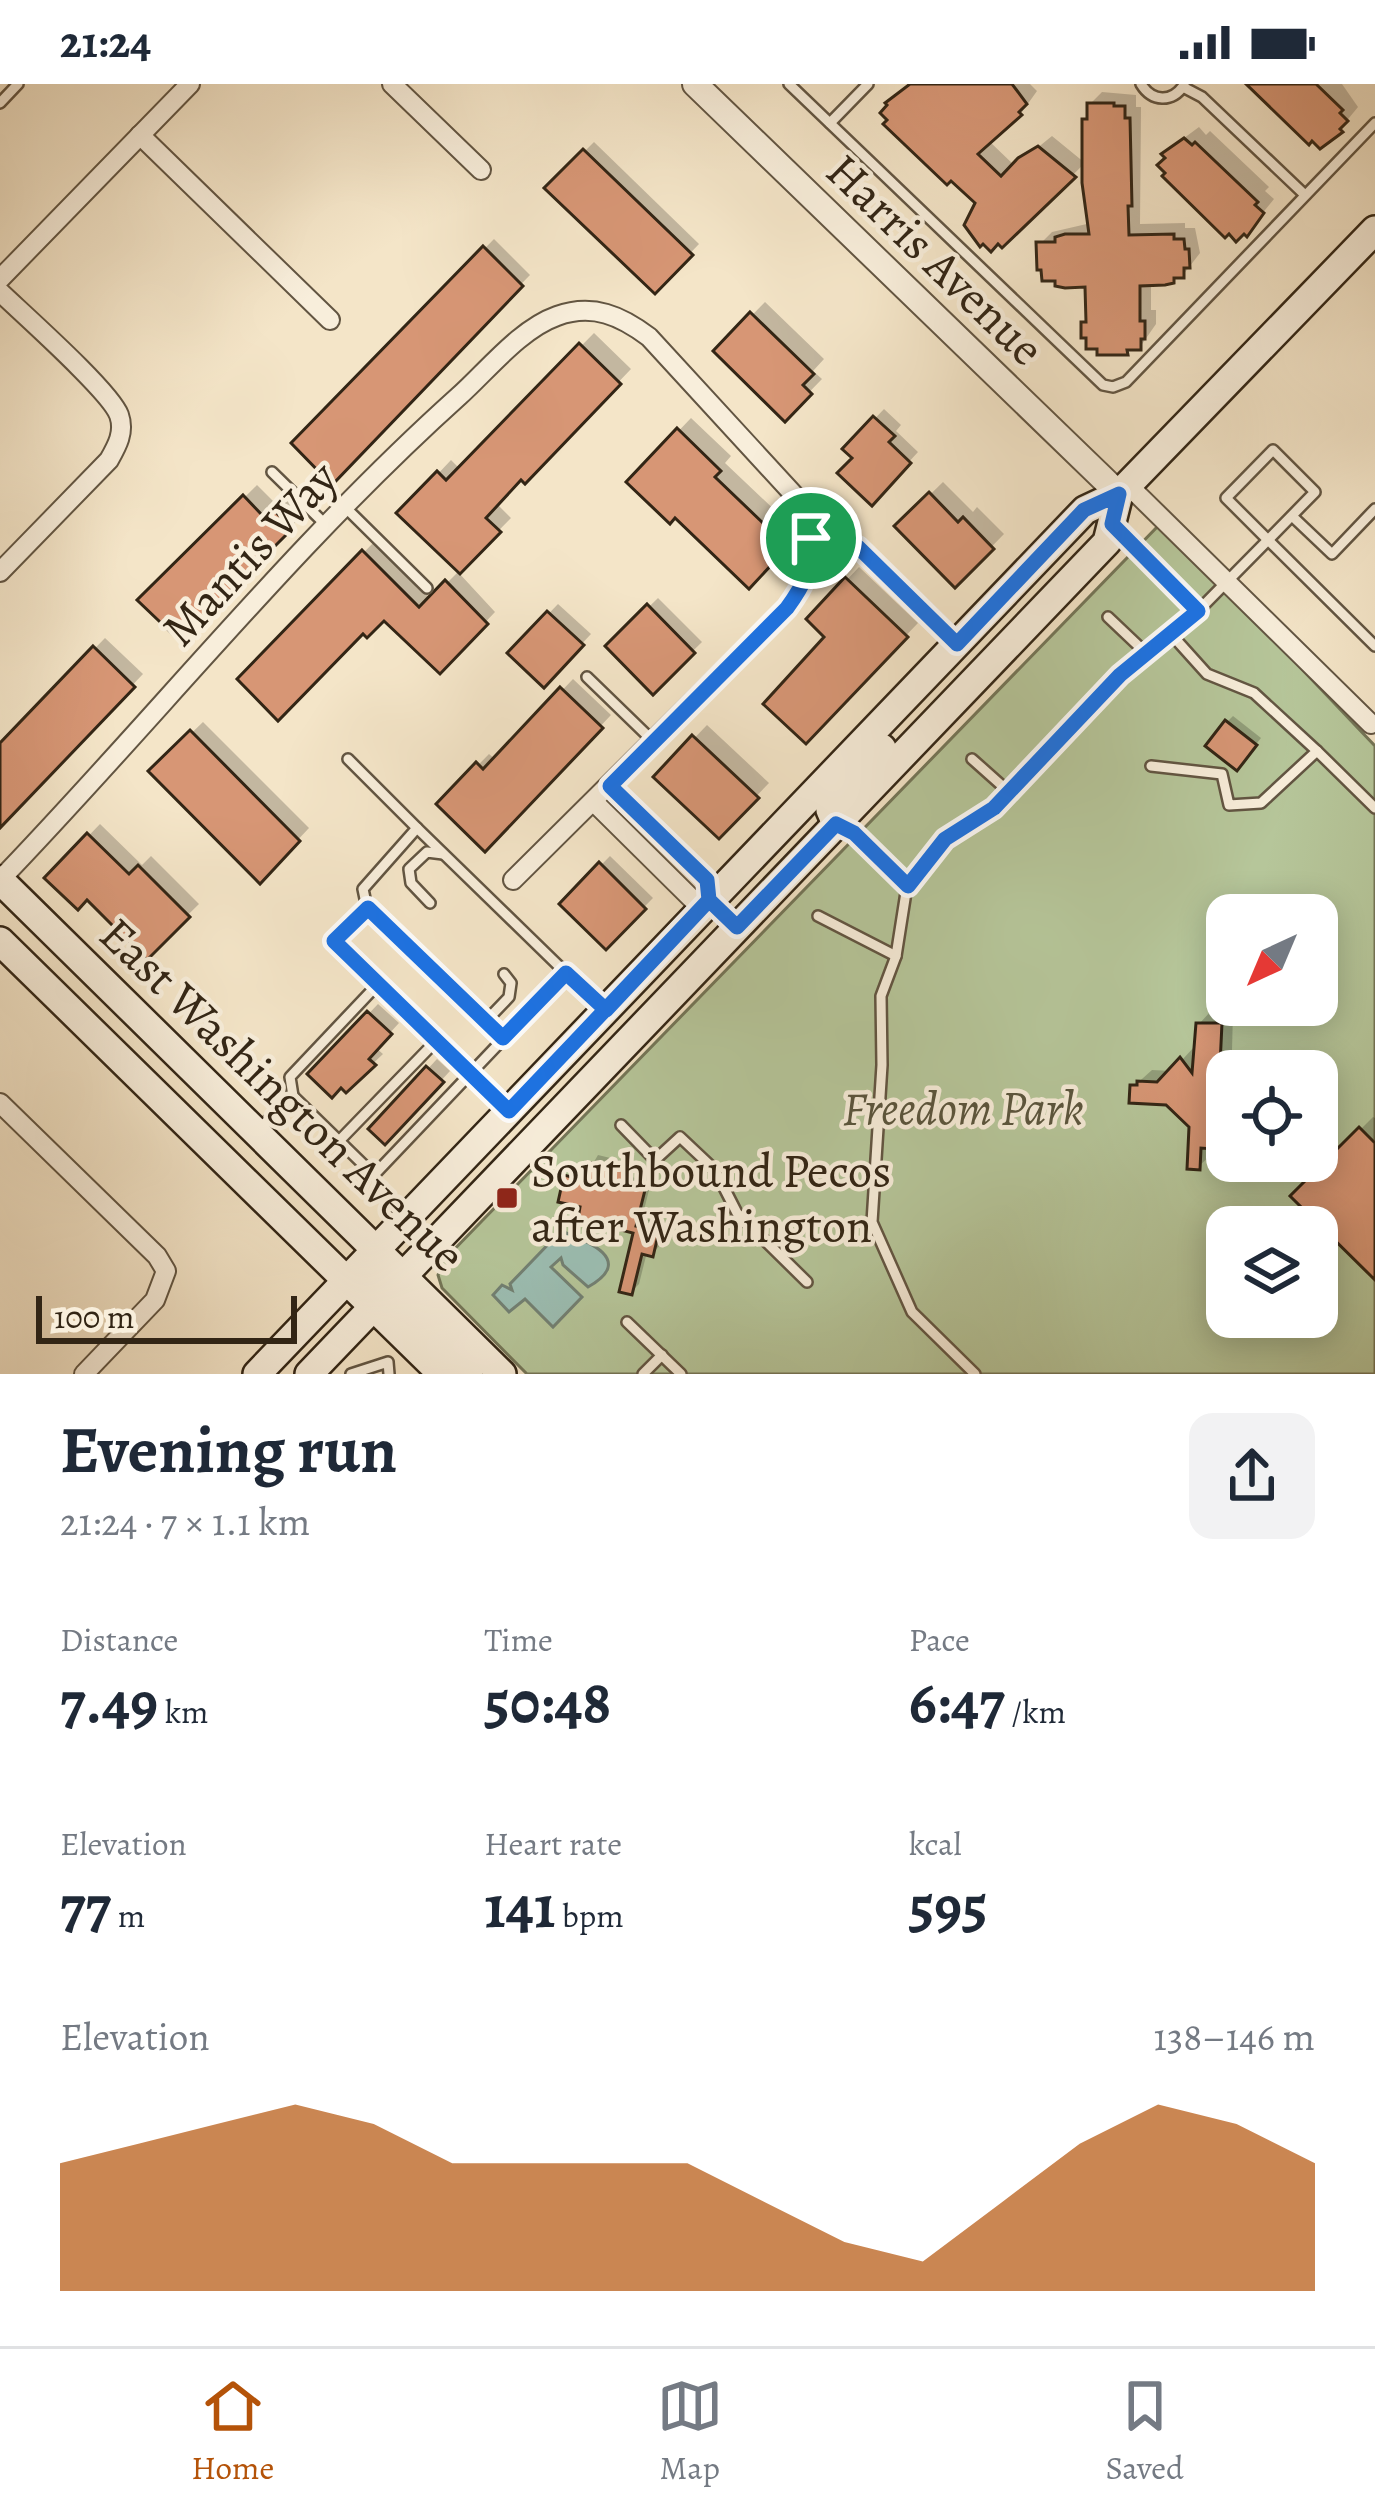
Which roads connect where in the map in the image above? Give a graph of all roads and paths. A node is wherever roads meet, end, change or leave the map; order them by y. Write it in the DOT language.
graph roads {
  1 [pos="19,84"];
  2 [pos="190,84"];
  3 [pos="392,84"];
  4 [pos="695,84"];
  5 [pos="789,84"];
  6 [pos="868,84"];
  7 [pos="1141,84"];
  8 [pos="1184,85"];
  9 [pos="0,104"];
  10 [pos="1375,123"];
  11 [pos="830,124"];
  12 [pos="140,135"];
  13 [pos="481,170"];
  14 [pos="1305,195"];
  15 [pos="1375,230"];
  16 [pos="0,279"];
  17 [pos="0,292"];
  18 [pos="330,320"];
  19 [pos="272,472"];
  20 [pos="1124,489"];
  21 [pos="344,506"];
  22 [pos="1375,509"];
  23 [pos="1292,516"];
  24 [pos="1112,524"];
  25 [pos="326,525"];
  26 [pos="811,538"];
  27 [pos="1268,540"];
  28 [pos="0,572"];
  29 [pos="1227,583"];
  30 [pos="427,588"];
  31 [pos="1198,611"];
  32 [pos="1108,617"];
  33 [pos="1171,634"];
  34 [pos="957,644"];
  35 [pos="1375,646"];
  36 [pos="1147,654"];
  37 [pos="587,677"];
  38 [pos="1373,720"];
  39 [pos="654,742"];
  40 [pos="1317,751"];
  41 [pos="348,759"];
  42 [pos="972,759"];
  43 [pos="1151,766"];
  44 [pos="610,786"];
  45 [pos="1009,792"];
  46 [pos="593,802"];
  47 [pos="1375,808"];
  48 [pos="836,824"];
  49 [pos="417,828"];
  50 [pos="442,854"];
  51 [pos="0,880"];
  52 [pos="514,880"];
  53 [pos="908,886"];
  54 [pos="709,900"];
  55 [pos="430,903"];
  56 [pos="368,908"];
  57 [pos="818,916"];
  58 [pos="737,927"];
  59 [pos="0,941"];
  60 [pos="896,956"];
  61 [pos="566,973"];
  62 [pos="504,974"];
  63 [pos="378,984"];
  64 [pos="606,1010"];
  65 [pos="486,1021"];
  66 [pos="503,1038"];
  67 [pos="436,1041"];
  68 [pos="470,1074"];
  69 [pos="293,1096"];
  70 [pos="0,1103"];
  71 [pos="509,1111"];
  72 [pos="621,1125"];
  73 [pos="257,1131"];
  74 [pos="339,1141"];
  75 [pos="362,1264"];
  76 [pos="807,1282"];
  77 [pos="389,1291"];
  78 [pos="627,1322"];
  79 [pos="662,1355"];
  80 [pos="312,1373"];
  81 [pos="83,1374"];
  82 [pos="257,1374"];
  83 [pos="351,1374"];
  84 [pos="389,1374"];
  85 [pos="442,1374"];
  86 [pos="470,1374"];
  87 [pos="502,1374"];
  88 [pos="643,1374"];
  89 [pos="681,1374"];
  90 [pos="975,1374"];
  1 -- 9 [label="lane"];
  2 -- 12 [label="street"];
  3 -- 13 [label="street"];
  4 -- 20 [label="street, Harris Avenue"];
  5 -- 11 [label="lane"];
  6 -- 11 [label="lane"];
  7 -- 8 [label="lane"];
  8 -- 14 [label="lane"];
  10 -- 14 [label="lane"];
  11 -- 14 [label="lane"];
  12 -- 16 [label="street"];
  12 -- 18 [label="street"];
  15 -- 20 [label="main road"];
  17 -- 28 [label="street"];
  19 -- 25 [label="lane"];
  20 -- 24 [label="main road"];
  20 -- 29 [label="street, Harris Avenue"];
  20 -- 34 [label="main road"];
  21 -- 25 [label="street, Mantis Way"];
  21 -- 26 [label="street, Mantis Way"];
  21 -- 30 [label="lane"];
  22 -- 23 [label="lane"];
  23 -- 27 [label="lane"];
  23 -- 27 [label="lane"];
  24 -- 31 [label="lane"];
  24 -- 48 [label="main road"];
  25 -- 51 [label="street, Mantis Way"];
  26 -- 34 [label="street"];
  26 -- 39 [label="street"];
  27 -- 29 [label="lane"];
  27 -- 35 [label="lane"];
  29 -- 31 [label="lane"];
  29 -- 38 [label="street, Harris Avenue"];
  31 -- 33 [label="lane"];
  32 -- 36 [label="lane"];
  33 -- 36 [label="lane"];
  33 -- 40 [label="lane"];
  34 -- 48 [label="main road"];
  34 -- 54 [label="main road"];
  36 -- 45 [label="lane"];
  37 -- 39 [label="lane"];
  39 -- 44 [label="street"];
  40 -- 43 [label="lane"];
  40 -- 47 [label="lane"];
  41 -- 49 [label="lane"];
  42 -- 45 [label="lane"];
  44 -- 46 [label="street"];
  44 -- 54 [label="street"];
  45 -- 53 [label="lane"];
  46 -- 52 [label="street"];
  46 -- 54 [label="street"];
  48 -- 53 [label="lane"];
  48 -- 58 [label="main road"];
  49 -- 50 [label="lane"];
  49 -- 56 [label="lane"];
  50 -- 55 [label="lane"];
  50 -- 61 [label="lane"];
  51 -- 73 [label="main road, East Washington Avenue"];
  53 -- 60 [label="lane"];
  54 -- 58 [label="street"];
  54 -- 64 [label="main road"];
  56 -- 63 [label="lane"];
  56 -- 65 [label="lane"];
  57 -- 60 [label="lane"];
  58 -- 77 [label="main road"];
  59 -- 75 [label="main road, East Washington Avenue"];
  60 -- 90 [label="lane"];
  61 -- 64 [label="lane"];
  61 -- 66 [label="lane"];
  62 -- 65 [label="lane"];
  63 -- 67 [label="lane"];
  63 -- 69 [label="lane"];
  64 -- 71 [label="main road"];
  65 -- 66 [label="lane"];
  66 -- 68 [label="lane"];
  67 -- 68 [label="lane"];
  67 -- 74 [label="lane"];
  68 -- 71 [label="lane"];
  68 -- 74 [label="lane"];
  69 -- 73 [label="lane"];
  69 -- 74 [label="lane"];
  70 -- 81 [label="street"];
  71 -- 75 [label="main road"];
  72 -- 76 [label="lane"];
  73 -- 75 [label="main road, East Washington Avenue"];
  75 -- 77 [label="main road, East Washington Avenue"];
  75 -- 77 [label="main road, East Washington Avenue"];
  75 -- 82 [label="main road"];
  77 -- 80 [label="main road"];
  77 -- 85 [label="main road, East Washington Avenue"];
  77 -- 86 [label="main road"];
  77 -- 87 [label="main road, East Washington Avenue"];
  78 -- 79 [label="lane"];
  79 -- 88 [label="lane"];
  79 -- 89 [label="lane"];
  83 -- 84 [label="lane"];
}
